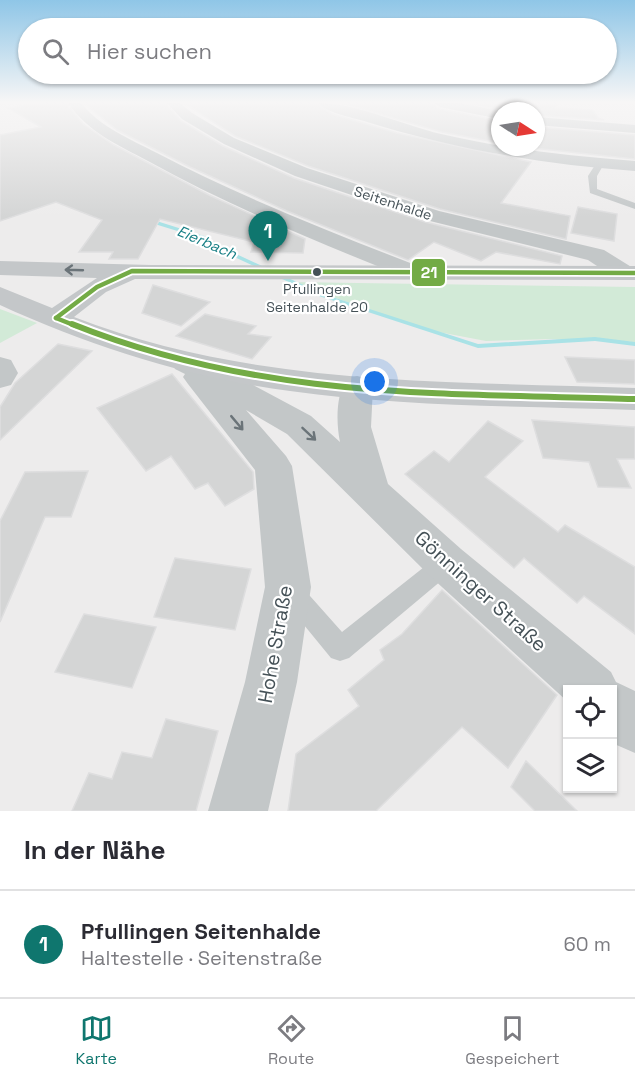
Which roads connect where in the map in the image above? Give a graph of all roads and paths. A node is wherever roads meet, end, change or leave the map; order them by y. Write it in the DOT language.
graph roads {
  1 [pos="123,141"];
  2 [pos="229,141"];
  3 [pos="447,141"];
  4 [pos="600,164"];
  5 [pos="635,166"];
  6 [pos="635,206"];
  7 [pos="0,268"];
  8 [pos="132,271"];
  9 [pos="410,271"];
  10 [pos="629,273"];
  11 [pos="0,295"];
  12 [pos="56,318"];
  13 [pos="186,362"];
  14 [pos="0,367"];
  15 [pos="0,378"];
  16 [pos="357,387"];
  17 [pos="635,399"];
  18 [pos="371,491"];
  19 [pos="446,563"];
  20 [pos="288,587"];
  21 [pos="587,685"];
  22 [pos="617,711"];
  23 [pos="635,726"];
  24 [pos="237,811"];
  1 -- 9 [label="street"];
  2 -- 10 [label="street, Seitenhalde"];
  3 -- 4 [label="street"];
  4 -- 5 [label="street"];
  4 -- 6 [label="lane"];
  8 -- 7 [label="main road, one-way"];
  8 -- 9 [label="main road"];
  8 -- 12 [label="main road"];
  9 -- 10 [label="main road"];
  11 -- 12 [label="main road, Gönninger Straße"];
  12 -- 13 [label="main road, Gönninger Straße"];
  13 -- 16 [label="main road, Gönninger Straße"];
  13 -- 18 [label="street, Gönninger Straße, one-way"];
  13 -- 20 [label="street, Hohe Straße, one-way"];
  14 -- 15 [label="street"];
  16 -- 17 [label="main road, Gönninger Straße"];
  16 -- 18 [label="street"];
  18 -- 19 [label="street, Gönninger Straße"];
  19 -- 20 [label="lane"];
  19 -- 21 [label="street, Gönninger Straße"];
  20 -- 24 [label="street, Hohe Straße"];
  22 -- 23 [label="street"];
}
